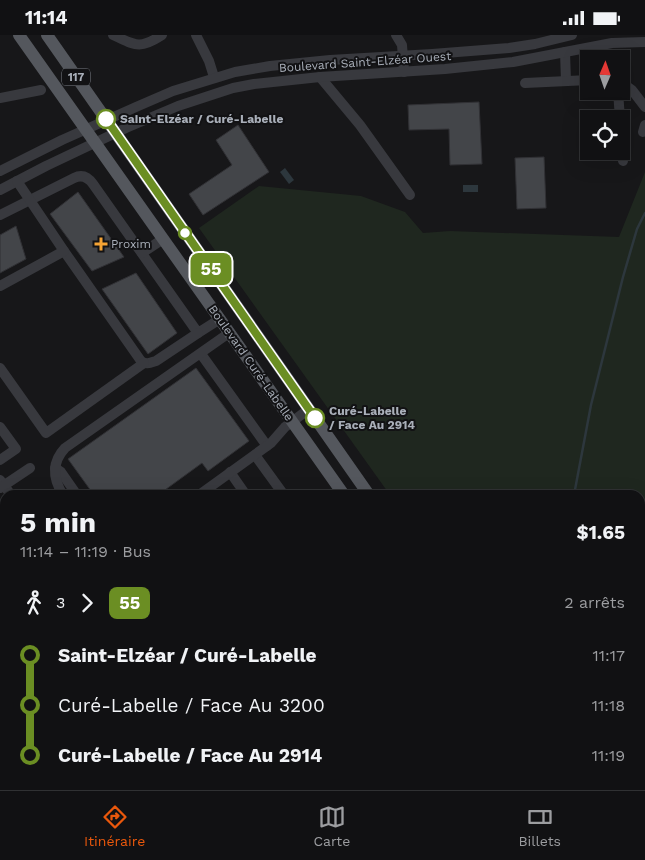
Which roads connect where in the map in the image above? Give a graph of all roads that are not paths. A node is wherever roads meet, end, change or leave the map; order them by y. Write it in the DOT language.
graph roads {
  1 [pos="20,35"];
  2 [pos="46,35"];
  3 [pos="112,35"];
  4 [pos="162,35"];
  5 [pos="196,35"];
  6 [pos="396,35"];
  7 [pos="572,35"];
  8 [pos="629,39"];
  9 [pos="643,39"];
  10 [pos="565,52"];
  11 [pos="403,56"];
  12 [pos="404,72"];
  13 [pos="214,77"];
  14 [pos="320,77"];
  15 [pos="580,80"];
  16 [pos="566,81"];
  17 [pos="525,83"];
  18 [pos="630,89"];
  19 [pos="41,90"];
  20 [pos="0,98"];
  21 [pos="645,107"];
  22 [pos="106,120"];
  23 [pos="85,129"];
  24 [pos="116,133"];
  25 [pos="95,143"];
  26 [pos="0,171"];
  27 [pos="17,181"];
  28 [pos="0,190"];
  29 [pos="410,195"];
  30 [pos="28,200"];
  31 [pos="0,215"];
  32 [pos="163,239"];
  33 [pos="64,251"];
  34 [pos="142,253"];
  35 [pos="0,286"];
  36 [pos="220,319"];
  37 [pos="198,333"];
  38 [pos="230,333"];
  39 [pos="201,353"];
  40 [pos="144,363"];
  41 [pos="0,368"];
  42 [pos="309,409"];
  43 [pos="292,422"];
  44 [pos="0,427"];
  45 [pos="267,447"];
  46 [pos="255,455"];
  47 [pos="0,460"];
  48 [pos="30,468"];
  49 [pos="55,468"];
  50 [pos="230,473"];
  51 [pos="1,485"];
  52 [pos="61,490"];
  53 [pos="73,490"];
  54 [pos="206,490"];
  55 [pos="242,490"];
  56 [pos="280,490"];
  57 [pos="340,490"];
  58 [pos="366,490"];
  1 -- 23 [label="main road, Boulevard Curé-Labelle / 117"];
  2 -- 22 [label="main road, Boulevard Curé-Labelle / 117"];
  3 -- 4 [label="street"];
  5 -- 13 [label="street"];
  6 -- 11 [label="street"];
  7 -- 11 [label="street, Boulevard Saint-Elzéar Ouest"];
  8 -- 9 [label="street, Boulevard Saint-Elzéar Ouest"];
  8 -- 10 [label="street, Boulevard Saint-Elzéar Ouest"];
  10 -- 12 [label="street, Boulevard Saint-Elzéar Ouest"];
  10 -- 16 [label="street"];
  11 -- 12 [label="street"];
  11 -- 13 [label="street, Boulevard Saint-Elzéar Ouest"];
  12 -- 14 [label="street, Boulevard Saint-Elzéar Ouest"];
  13 -- 22 [label="street, Boulevard Saint-Elzéar Ouest"];
  14 -- 24 [label="street, Boulevard Saint-Elzéar Ouest"];
  14 -- 29 [label="street"];
  15 -- 16 [label="street"];
  16 -- 17 [label="street"];
  18 -- 21 [label="street"];
  19 -- 20 [label="street"];
  22 -- 23 [label="street, Boulevard Saint-Elzéar Ouest"];
  22 -- 24 [label="main road, Boulevard Curé-Labelle / 117"];
  23 -- 25 [label="main road, Boulevard Curé-Labelle / 117"];
  23 -- 26 [label="street, Boulevard Saint-Elzéar Ouest"];
  24 -- 25 [label="street, Boulevard Saint-Elzéar Ouest"];
  24 -- 42 [label="main road, Boulevard Curé-Labelle / 117"];
  25 -- 27 [label="street, Boulevard Saint-Elzéar Ouest"];
  25 -- 32 [label="main road, Boulevard Curé-Labelle / 117"];
  27 -- 28 [label="street, Boulevard Saint-Elzéar Ouest"];
  27 -- 30 [label="street"];
  30 -- 31 [label="street"];
  30 -- 33 [label="street"];
  30 -- 34 [label="street"];
  32 -- 34 [label="street"];
  32 -- 36 [label="main road, Boulevard Curé-Labelle / 117"];
  33 -- 35 [label="street"];
  33 -- 40 [label="street"];
  34 -- 37 [label="street"];
  36 -- 37 [label="street"];
  36 -- 38 [label="main road, Boulevard Curé-Labelle / 117"];
  37 -- 40 [label="street"];
  38 -- 39 [label="street"];
  38 -- 43 [label="main road, Boulevard Curé-Labelle / 117"];
  39 -- 45 [label="street"];
  39 -- 49 [label="street"];
  40 -- 41 [label="street"];
  42 -- 43 [label="street"];
  42 -- 58 [label="main road, Boulevard Curé-Labelle / 117"];
  43 -- 45 [label="street"];
  43 -- 57 [label="main road, Boulevard Curé-Labelle / 117"];
  44 -- 47 [label="street"];
  45 -- 46 [label="street"];
  46 -- 50 [label="street"];
  46 -- 56 [label="street"];
  48 -- 51 [label="street"];
  49 -- 52 [label="street"];
  49 -- 53 [label="street"];
  50 -- 54 [label="street"];
  50 -- 55 [label="street"];
}
